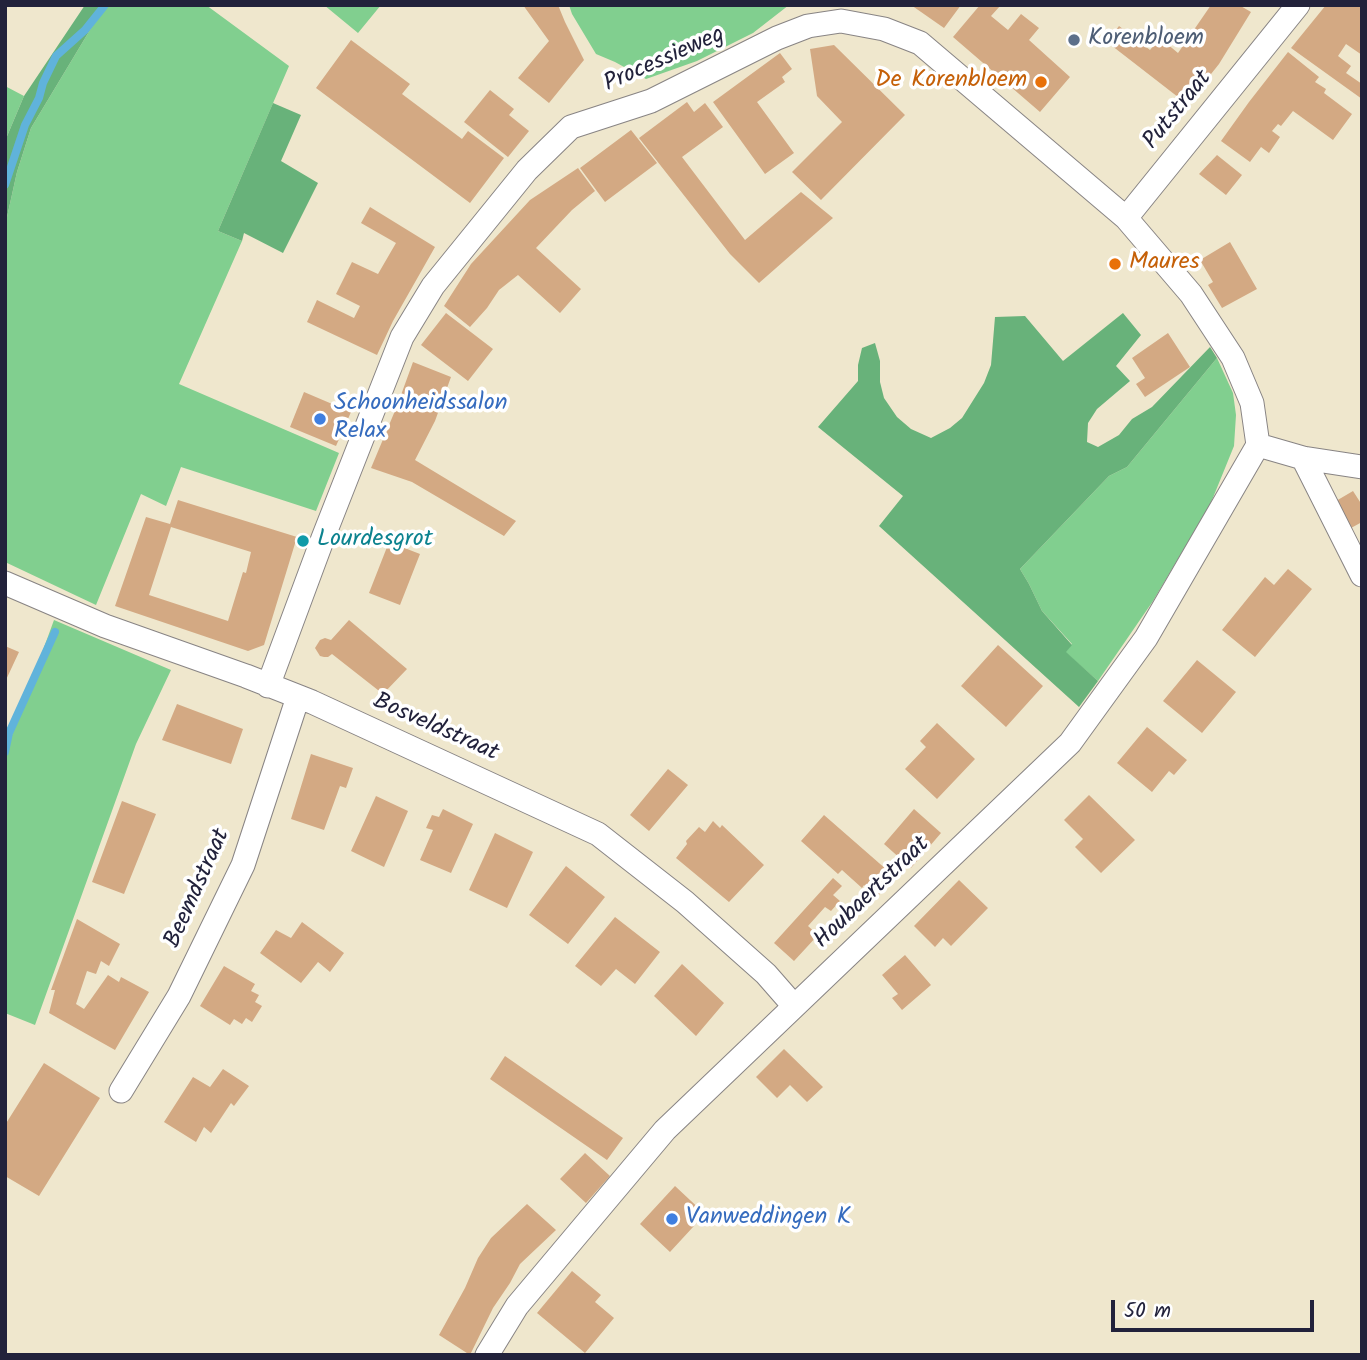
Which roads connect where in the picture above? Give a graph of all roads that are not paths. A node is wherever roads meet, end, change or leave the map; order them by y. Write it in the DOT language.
graph roads {
  1 [pos="1298,5"];
  2 [pos="839,13"];
  3 [pos="1126,218"];
  4 [pos="1258,445"];
  5 [pos="1303,458"];
  6 [pos="1362,467"];
  7 [pos="1362,575"];
  8 [pos="5,583"];
  9 [pos="268,686"];
  10 [pos="298,697"];
  11 [pos="794,1006"];
  12 [pos="121,1091"];
  13 [pos="487,1355"];
  1 -- 3 [label="street, Putstraat"];
  2 -- 3 [label="street, Processieweg"];
  2 -- 9 [label="street, Processieweg"];
  3 -- 4 [label="street, Processieweg"];
  4 -- 5 [label="street"];
  4 -- 11 [label="street, Houbaertstraat"];
  5 -- 6 [label="street"];
  5 -- 7 [label="street"];
  8 -- 9 [label="street, Bosveldstraat"];
  9 -- 10 [label="street, Bosveldstraat"];
  10 -- 11 [label="street, Bosveldstraat"];
  10 -- 12 [label="street, Beemdstraat"];
  11 -- 13 [label="street, Houbaertstraat"];
}
